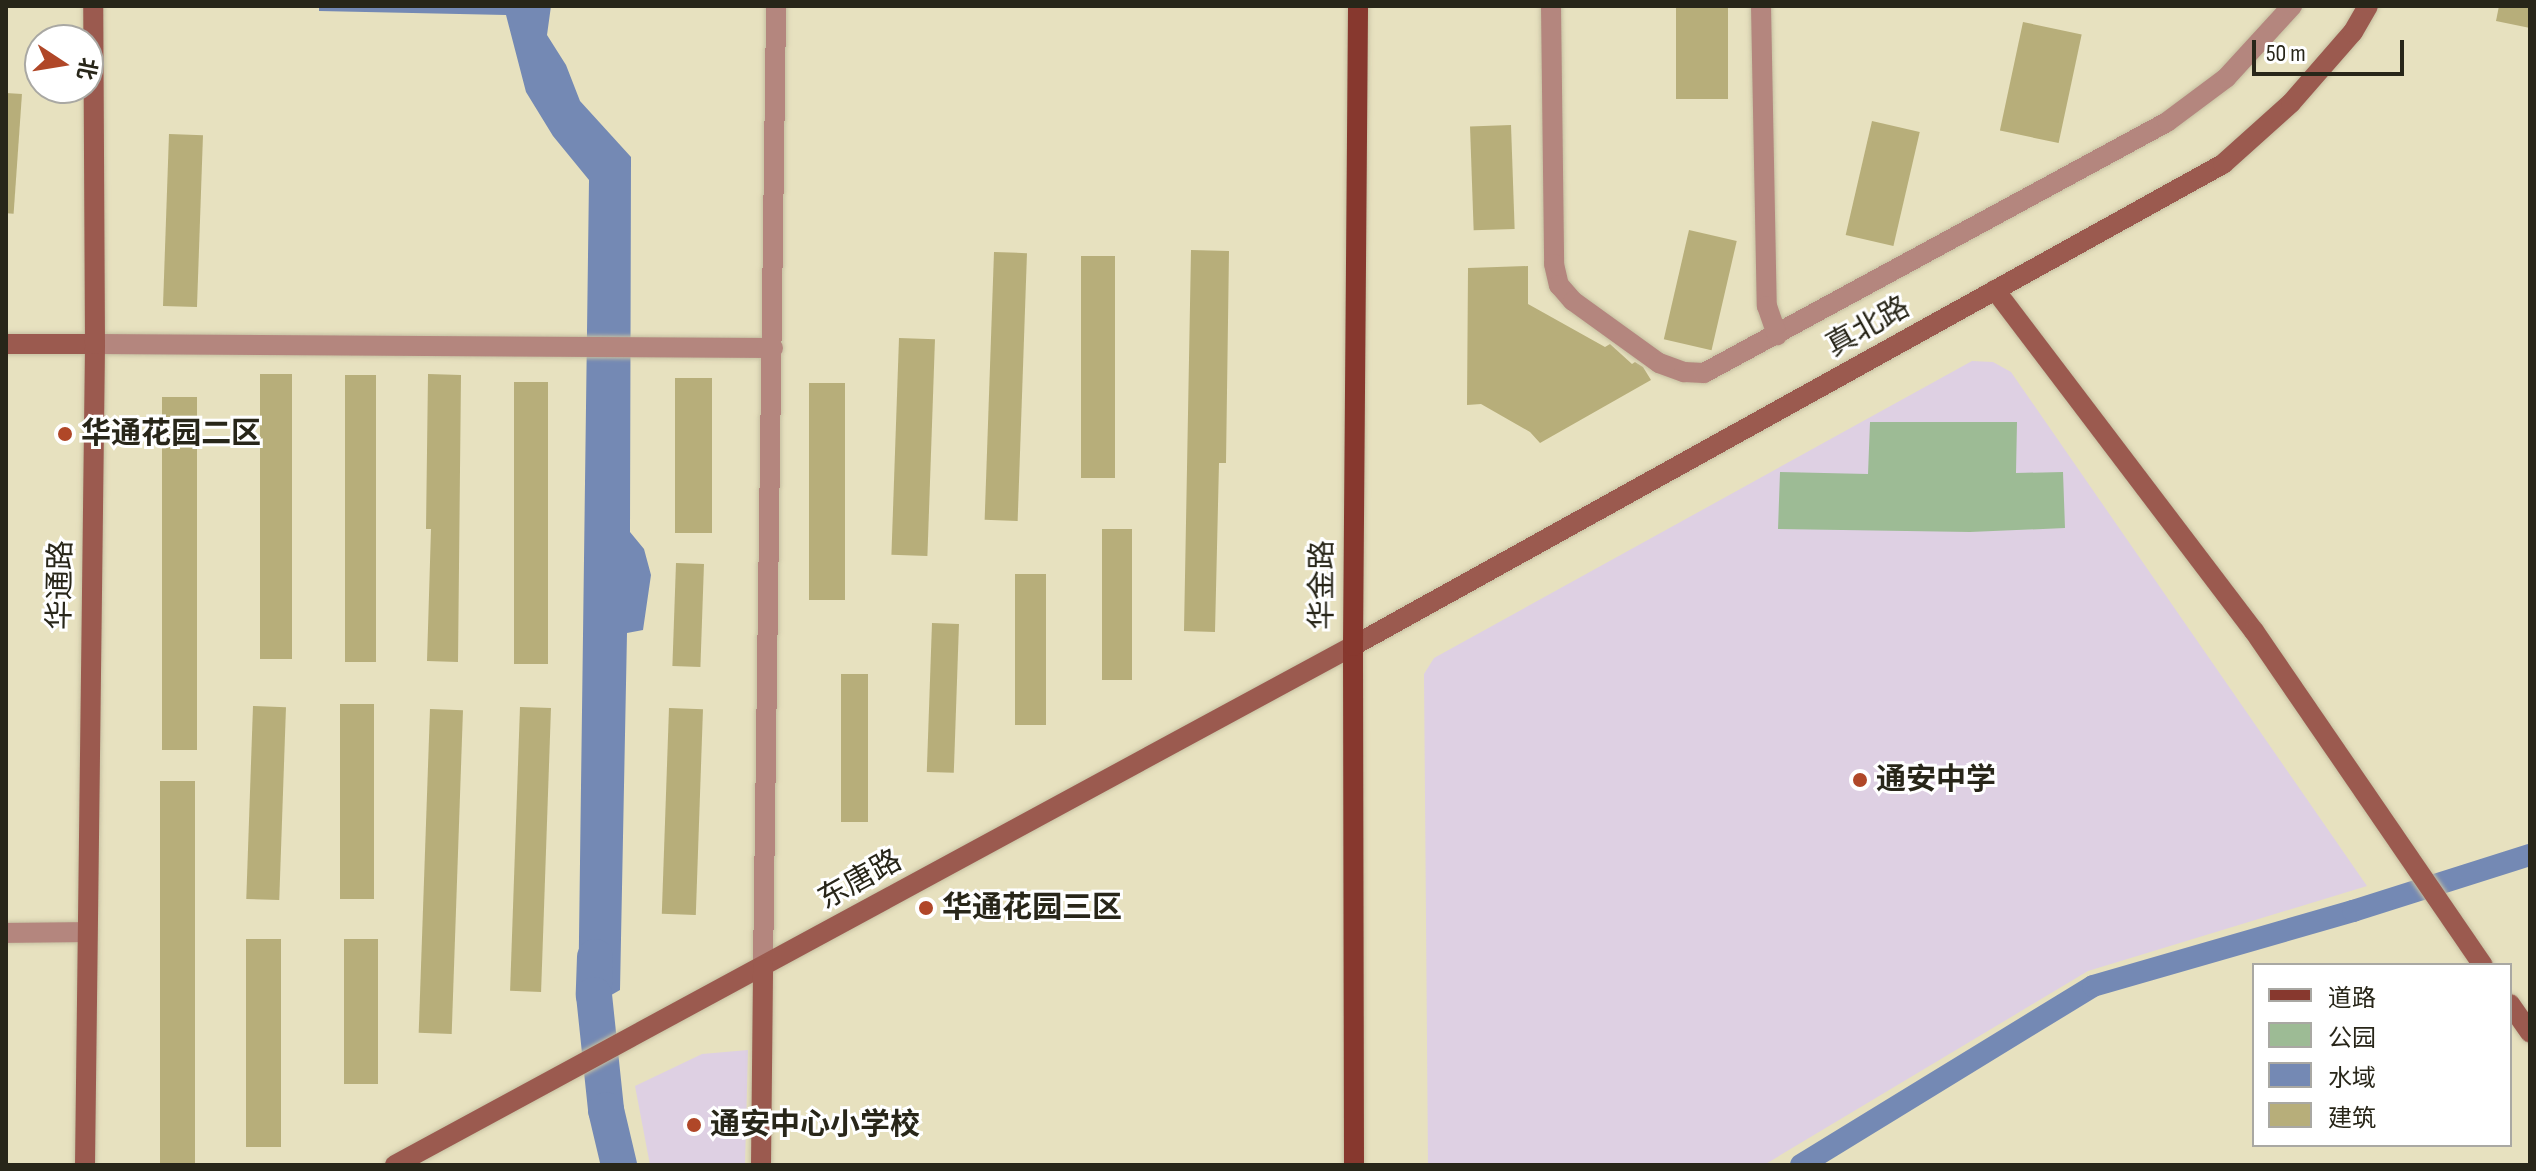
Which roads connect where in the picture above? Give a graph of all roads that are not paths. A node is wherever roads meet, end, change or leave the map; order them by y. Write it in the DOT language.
graph roads {
  1 [pos="93,6"];
  2 [pos="776,6"];
  3 [pos="1358,6"];
  4 [pos="1551,6"];
  5 [pos="1761,6"];
  6 [pos="2292,6"];
  7 [pos="2368,6"];
  8 [pos="1995,290"];
  9 [pos="1777,335"];
  10 [pos="6,344"];
  11 [pos="95,344"];
  12 [pos="773,348"];
  13 [pos="1353,646"];
  14 [pos="85,932"];
  15 [pos="6,933"];
  16 [pos="2482,963"];
  17 [pos="763,967"];
  18 [pos="2512,1007"];
  19 [pos="2530,1033"];
  20 [pos="85,1165"];
  21 [pos="395,1165"];
  22 [pos="761,1165"];
  23 [pos="1354,1165"];
  1 -- 11 [label="street, 华通路"];
  2 -- 12 [label="street"];
  3 -- 13 [label="main road, 华金路"];
  4 -- 9 [label="street"];
  5 -- 9 [label="street"];
  6 -- 9 [label="street"];
  7 -- 8 [label="street, 真北路"];
  8 -- 13 [label="street, 真北路"];
  8 -- 16 [label="street"];
  10 -- 11 [label="street"];
  11 -- 12 [label="street"];
  11 -- 14 [label="street, 华通路"];
  12 -- 17 [label="street"];
  13 -- 17 [label="street, 东唐路"];
  13 -- 23 [label="main road, 华金路"];
  14 -- 15 [label="street"];
  14 -- 20 [label="street, 华通路"];
  17 -- 21 [label="street, 东唐路"];
  17 -- 22 [label="street"];
  18 -- 19 [label="street"];
}
